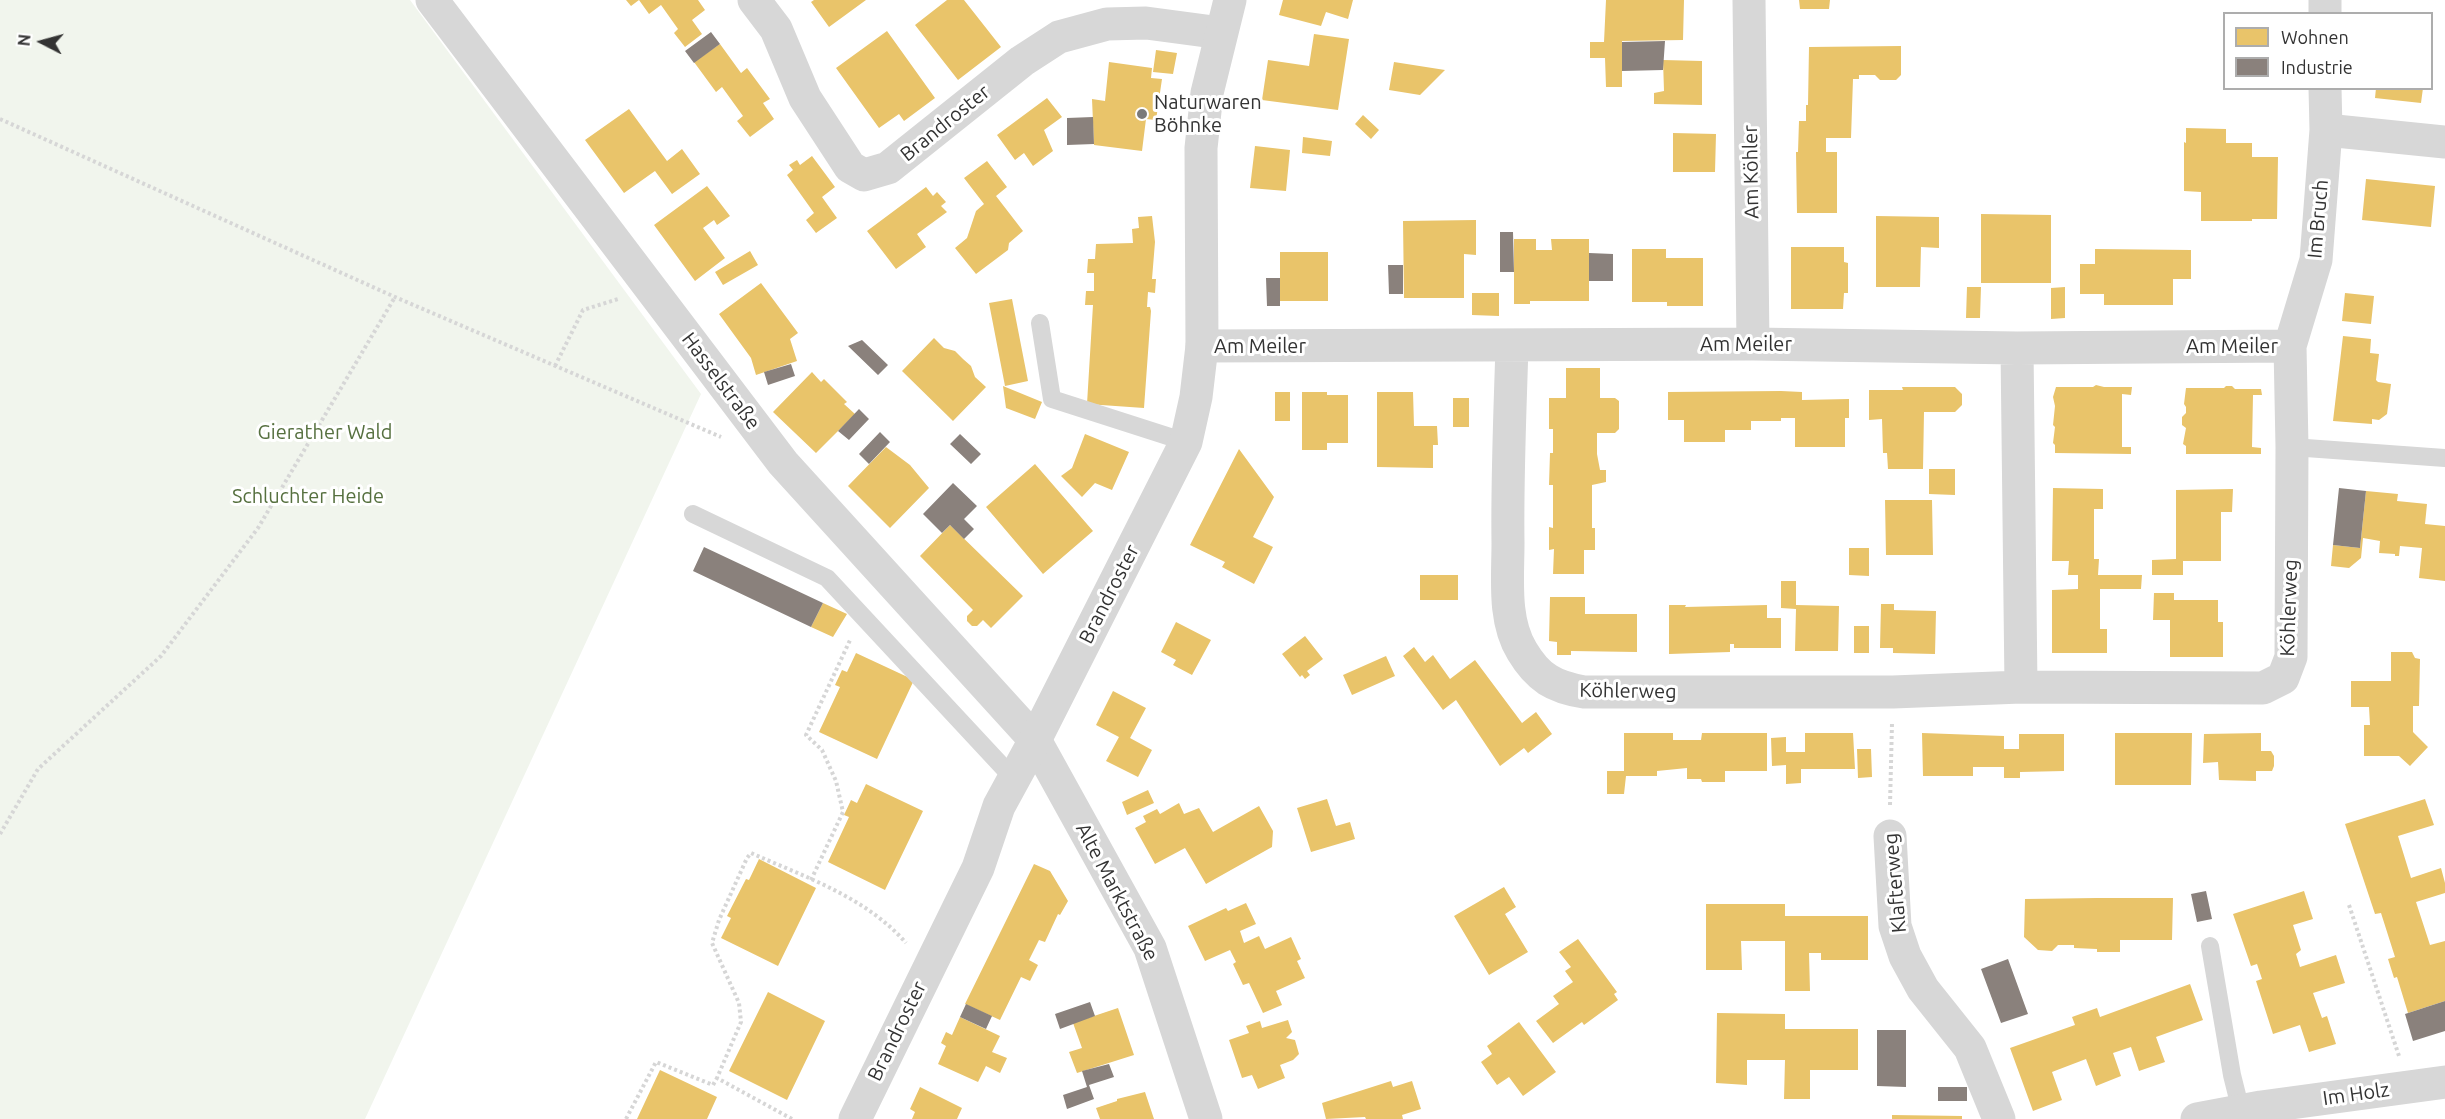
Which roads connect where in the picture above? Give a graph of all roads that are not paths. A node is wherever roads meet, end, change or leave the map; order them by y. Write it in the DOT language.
graph roads {
  1 [pos="432,0"];
  2 [pos="754,0"];
  3 [pos="1230,0"];
  4 [pos="1749,0"];
  5 [pos="1221,33"];
  6 [pos="2325,90"];
  7 [pos="2326,130"];
  8 [pos="2445,142"];
  9 [pos="1040,323"];
  10 [pos="1753,344"];
  11 [pos="1202,346"];
  12 [pos="1512,346"];
  13 [pos="2290,346"];
  14 [pos="2017,348"];
  15 [pos="1186,442"];
  16 [pos="2292,447"];
  17 [pos="2445,458"];
  18 [pos="693,514"];
  19 [pos="2021,687"];
  20 [pos="1035,740"];
  21 [pos="1014,779"];
  22 [pos="1890,836"];
  23 [pos="2210,946"];
  24 [pos="2445,1082"];
  25 [pos="2241,1111"];
  26 [pos="855,1119"];
  27 [pos="1206,1119"];
  28 [pos="1999,1119"];
  29 [pos="2197,1119"];
  1 -- 20 [label="street, Hasselstraße"];
  2 -- 5 [label="street, Brandroster"];
  3 -- 5 [label="street, Brandroster"];
  4 -- 10 [label="street, Am Köhler"];
  5 -- 11 [label="street, Brandroster"];
  6 -- 7 [label="street, Im Bruch"];
  7 -- 8 [label="street"];
  7 -- 13 [label="street, Im Bruch"];
  9 -- 15 [label="lane"];
  10 -- 12 [label="street, Am Meiler"];
  10 -- 14 [label="street, Am Meiler"];
  11 -- 12 [label="street, Am Meiler"];
  11 -- 15 [label="street, Brandroster"];
  12 -- 19 [label="street, Köhlerweg"];
  13 -- 14 [label="street, Am Meiler"];
  13 -- 16 [label="street, Köhlerweg"];
  14 -- 19 [label="street"];
  15 -- 20 [label="street, Brandroster"];
  16 -- 17 [label="lane"];
  16 -- 19 [label="street, Köhlerweg"];
  18 -- 21 [label="lane"];
  20 -- 21 [label="street, Brandroster"];
  20 -- 27 [label="street, Alte Marktstraße"];
  21 -- 26 [label="street, Brandroster"];
  22 -- 28 [label="street, Klafterweg"];
  23 -- 25 [label="lane"];
  24 -- 25 [label="street, Im Holz"];
  25 -- 29 [label="street, Im Holz"];
}
